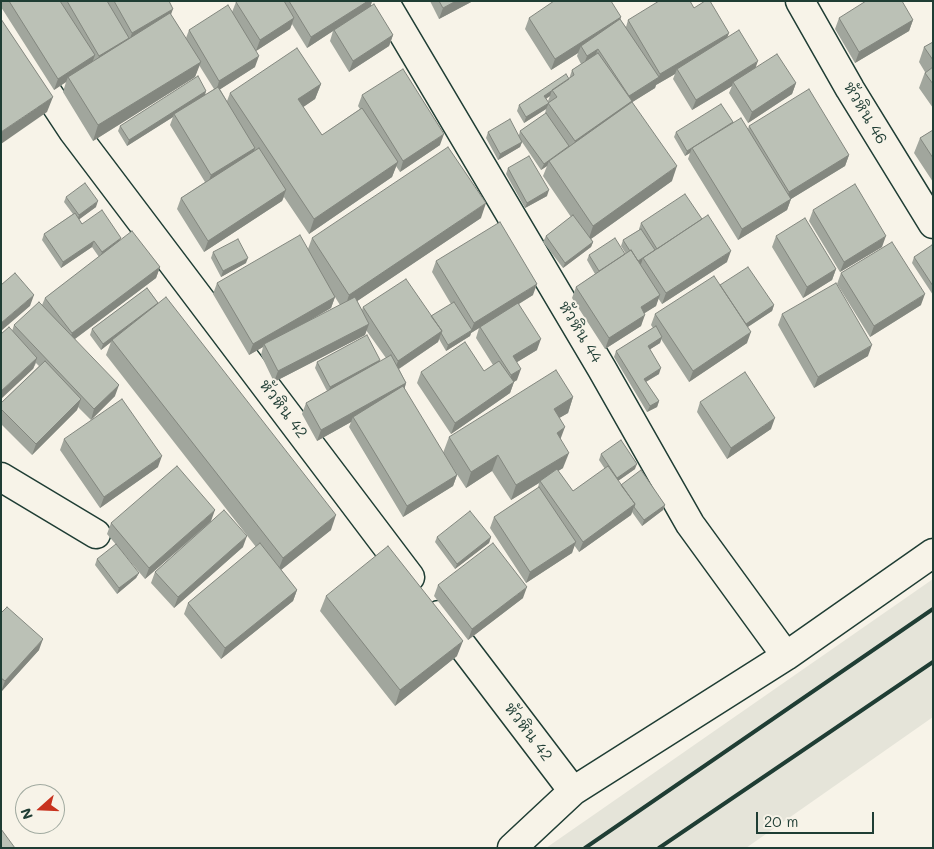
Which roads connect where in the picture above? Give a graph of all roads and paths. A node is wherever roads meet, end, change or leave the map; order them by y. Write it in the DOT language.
graph roads {
  1 [pos="384,1"];
  2 [pos="800,1"];
  3 [pos="1,22"];
  4 [pos="933,224"];
  5 [pos="1,477"];
  6 [pos="96,534"];
  7 [pos="933,552"];
  8 [pos="786,656"];
  9 [pos="573,791"];
  10 [pos="512,848"];
  1 -- 8 [label="street, หัวหิน 44"];
  2 -- 4 [label="street, หัวหิน 46"];
  3 -- 9 [label="street, หัวหิน 42"];
  5 -- 6 [label="street"];
  7 -- 8 [label="street"];
  8 -- 9 [label="street"];
  9 -- 10 [label="street"];
}
